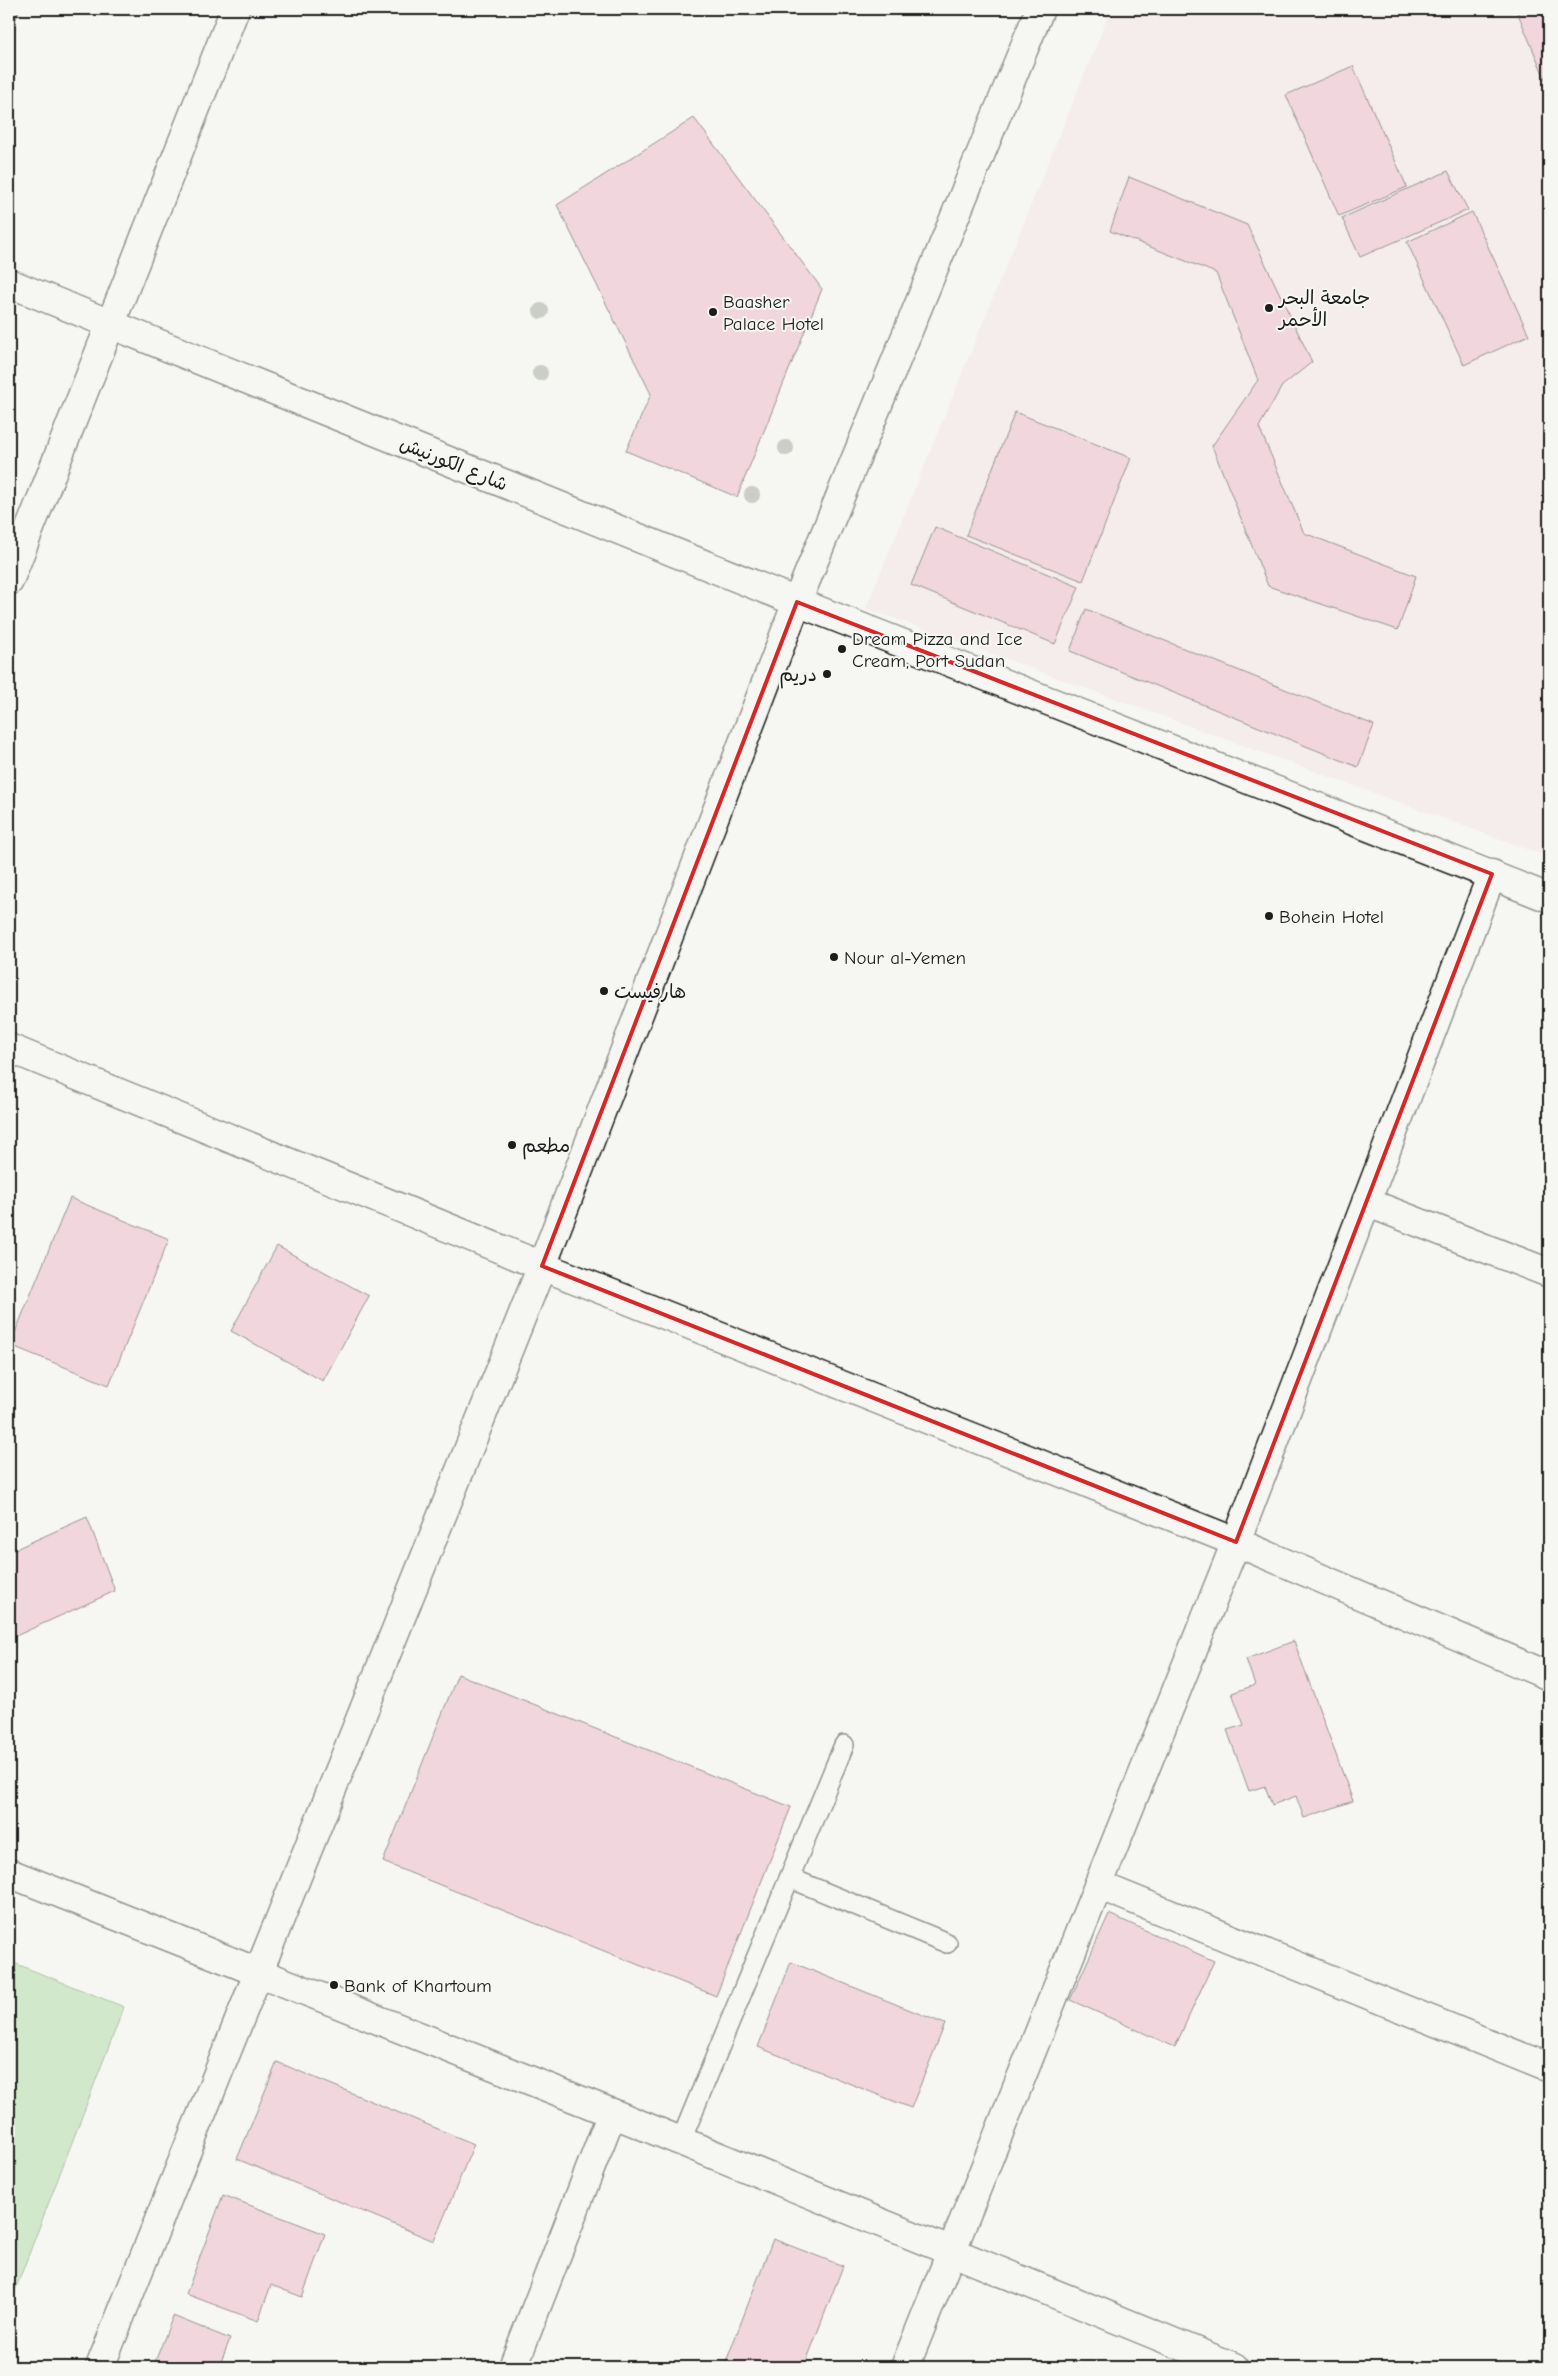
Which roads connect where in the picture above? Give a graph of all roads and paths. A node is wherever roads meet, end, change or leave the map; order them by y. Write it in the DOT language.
graph roads {
  1 [pos="235,9"];
  2 [pos="1040,9"];
  3 [pos="9,283"];
  4 [pos="111,325"];
  5 [pos="9,581"];
  6 [pos="797,602"];
  7 [pos="1492,874"];
  8 [pos="1549,898"];
  9 [pos="9,1048"];
  10 [pos="1366,1202"];
  11 [pos="542,1266"];
  12 [pos="1549,1273"];
  13 [pos="1236,1542"];
  14 [pos="1549,1676"];
  15 [pos="844,1745"];
  16 [pos="9,1873"];
  17 [pos="790,1878"];
  18 [pos="1098,1885"];
  19 [pos="946,1943"];
  20 [pos="259,1974"];
  21 [pos="1549,2068"];
  22 [pos="612,2113"];
  23 [pos="680,2143"];
  24 [pos="952,2251"];
  25 [pos="100,2367"];
  26 [pos="513,2367"];
  27 [pos="905,2367"];
  28 [pos="1234,2367"];
  1 -- 4 [label="street"];
  2 -- 6 [label="street"];
  3 -- 4 [label="street, شارع الكورنيش"];
  4 -- 5 [label="street"];
  4 -- 6 [label="street, شارع الكورنيش"];
  6 -- 7 [label="street, شارع الكورنيش"];
  6 -- 11 [label="street"];
  7 -- 8 [label="street, شارع الكورنيش"];
  7 -- 10 [label="street"];
  9 -- 11 [label="street"];
  10 -- 12 [label="street"];
  10 -- 13 [label="street"];
  11 -- 13 [label="street"];
  11 -- 20 [label="street"];
  13 -- 14 [label="street"];
  13 -- 18 [label="street"];
  15 -- 17 [label="lane"];
  16 -- 20 [label="street"];
  17 -- 19 [label="lane"];
  17 -- 23 [label="lane"];
  18 -- 21 [label="street"];
  18 -- 24 [label="street"];
  20 -- 22 [label="street"];
  20 -- 25 [label="street"];
  22 -- 23 [label="street"];
  22 -- 26 [label="street"];
  23 -- 24 [label="street"];
  24 -- 27 [label="street"];
  24 -- 28 [label="street"];
}
